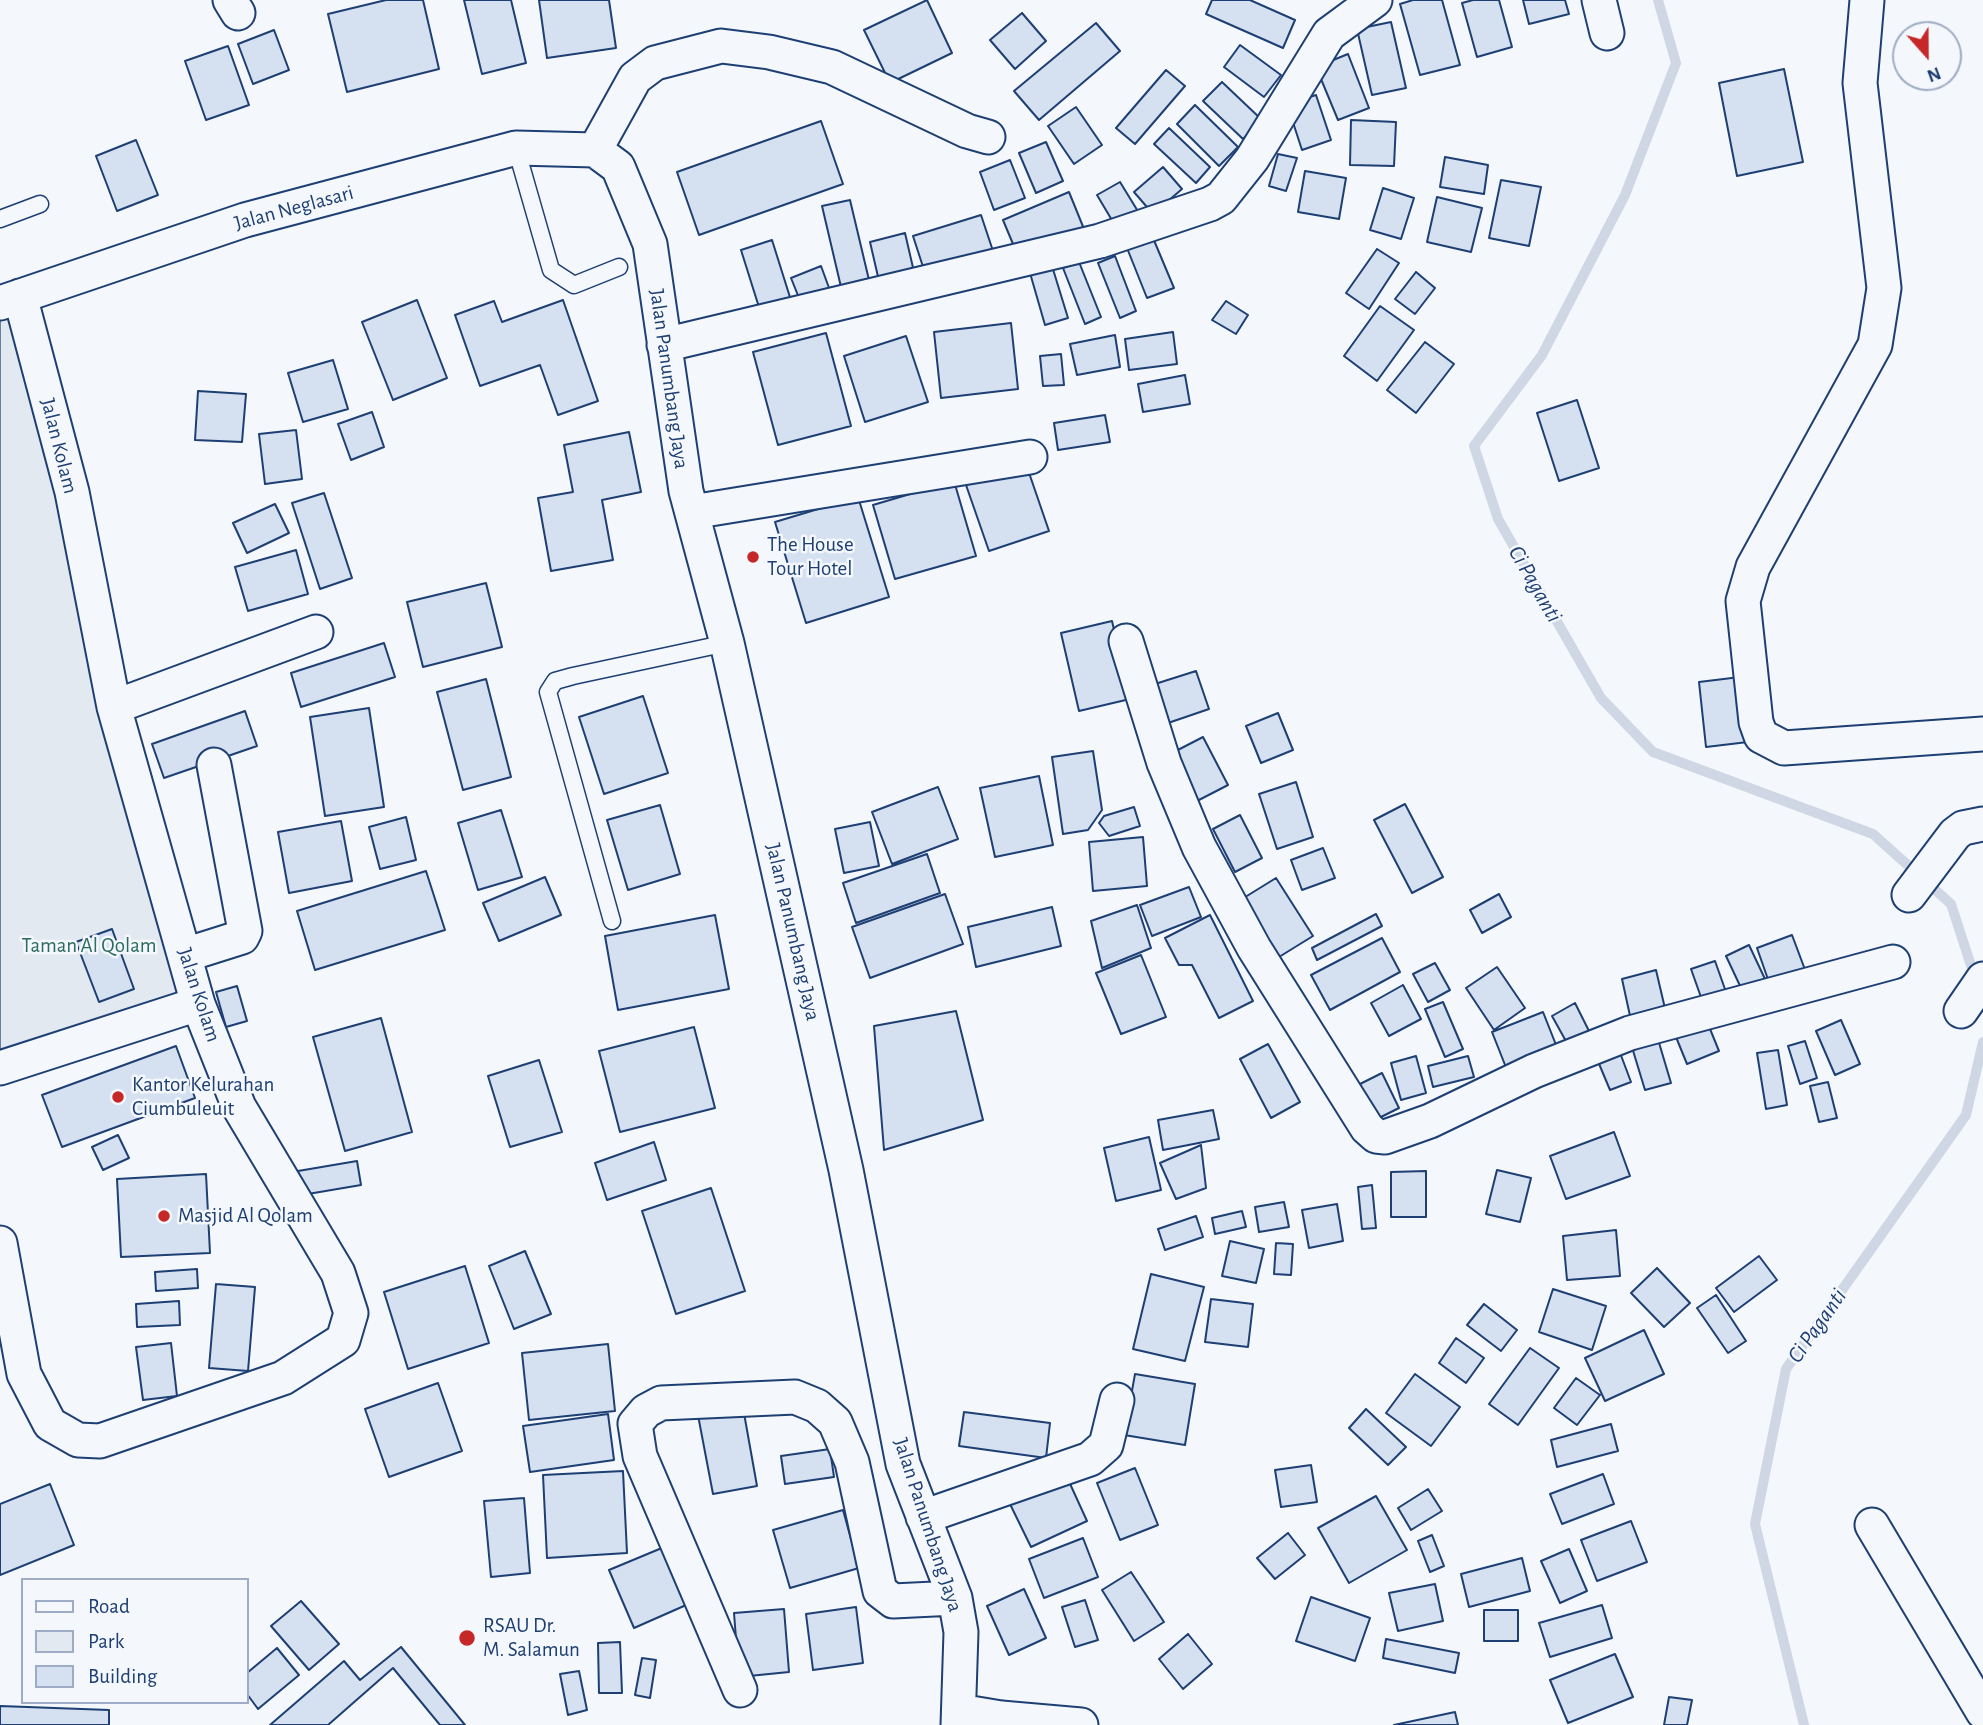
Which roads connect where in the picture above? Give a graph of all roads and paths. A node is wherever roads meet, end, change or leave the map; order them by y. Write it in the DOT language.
graph roads {
  1 [pos="1375,0"];
  2 [pos="1598,0"];
  3 [pos="1867,0"];
  4 [pos="1607,33"];
  5 [pos="988,137"];
  6 [pos="516,148"];
  7 [pos="596,150"];
  8 [pos="40,204"];
  9 [pos="0,219"];
  10 [pos="619,267"];
  11 [pos="10,300"];
  12 [pos="664,345"];
  13 [pos="1030,457"];
  14 [pos="692,512"];
  15 [pos="316,632"];
  16 [pos="1126,641"];
  17 [pos="727,643"];
  18 [pos="114,707"];
  19 [pos="1983,734"];
  20 [pos="214,765"];
  21 [pos="1983,824"];
  22 [pos="1909,895"];
  23 [pos="612,921"];
  24 [pos="185,955"];
  25 [pos="1893,962"];
  26 [pos="1983,979"];
  27 [pos="198,1004"];
  28 [pos="1961,1011"];
  29 [pos="0,1068"];
  30 [pos="0,1244"];
  31 [pos="12,1378"];
  32 [pos="1117,1400"];
  33 [pos="923,1517"];
  34 [pos="1872,1525"];
  35 [pos="954,1598"];
  36 [pos="740,1690"];
  37 [pos="1983,1712"];
  38 [pos="959,1718"];
  39 [pos="1081,1725"];
  1 -- 12 [label="street"];
  2 -- 4 [label="street"];
  3 -- 19 [label="street"];
  5 -- 7 [label="street"];
  6 -- 7 [label="street, Jalan Neglasari"];
  6 -- 10 [label="lane"];
  6 -- 11 [label="street, Jalan Neglasari"];
  7 -- 12 [label="street, Jalan Panumbang Jaya"];
  8 -- 9 [label="lane"];
  11 -- 18 [label="street, Jalan Kolam"];
  12 -- 14 [label="street, Jalan Panumbang Jaya"];
  13 -- 14 [label="street"];
  14 -- 17 [label="street, Jalan Panumbang Jaya"];
  15 -- 18 [label="street"];
  16 -- 25 [label="street"];
  17 -- 23 [label="lane"];
  17 -- 33 [label="street, Jalan Panumbang Jaya"];
  18 -- 24 [label="street, Jalan Kolam"];
  20 -- 24 [label="street"];
  21 -- 22 [label="street"];
  24 -- 27 [label="street, Jalan Kolam"];
  26 -- 28 [label="street"];
  27 -- 29 [label="street"];
  27 -- 31 [label="street, Jalan Kolam"];
  30 -- 31 [label="street, Jalan Kolam"];
  32 -- 33 [label="street"];
  33 -- 35 [label="street, Jalan Panumbang Jaya"];
  34 -- 37 [label="street"];
  35 -- 36 [label="street"];
  35 -- 38 [label="street, Jalan Panumbang Jaya"];
  38 -- 39 [label="street"];
}
